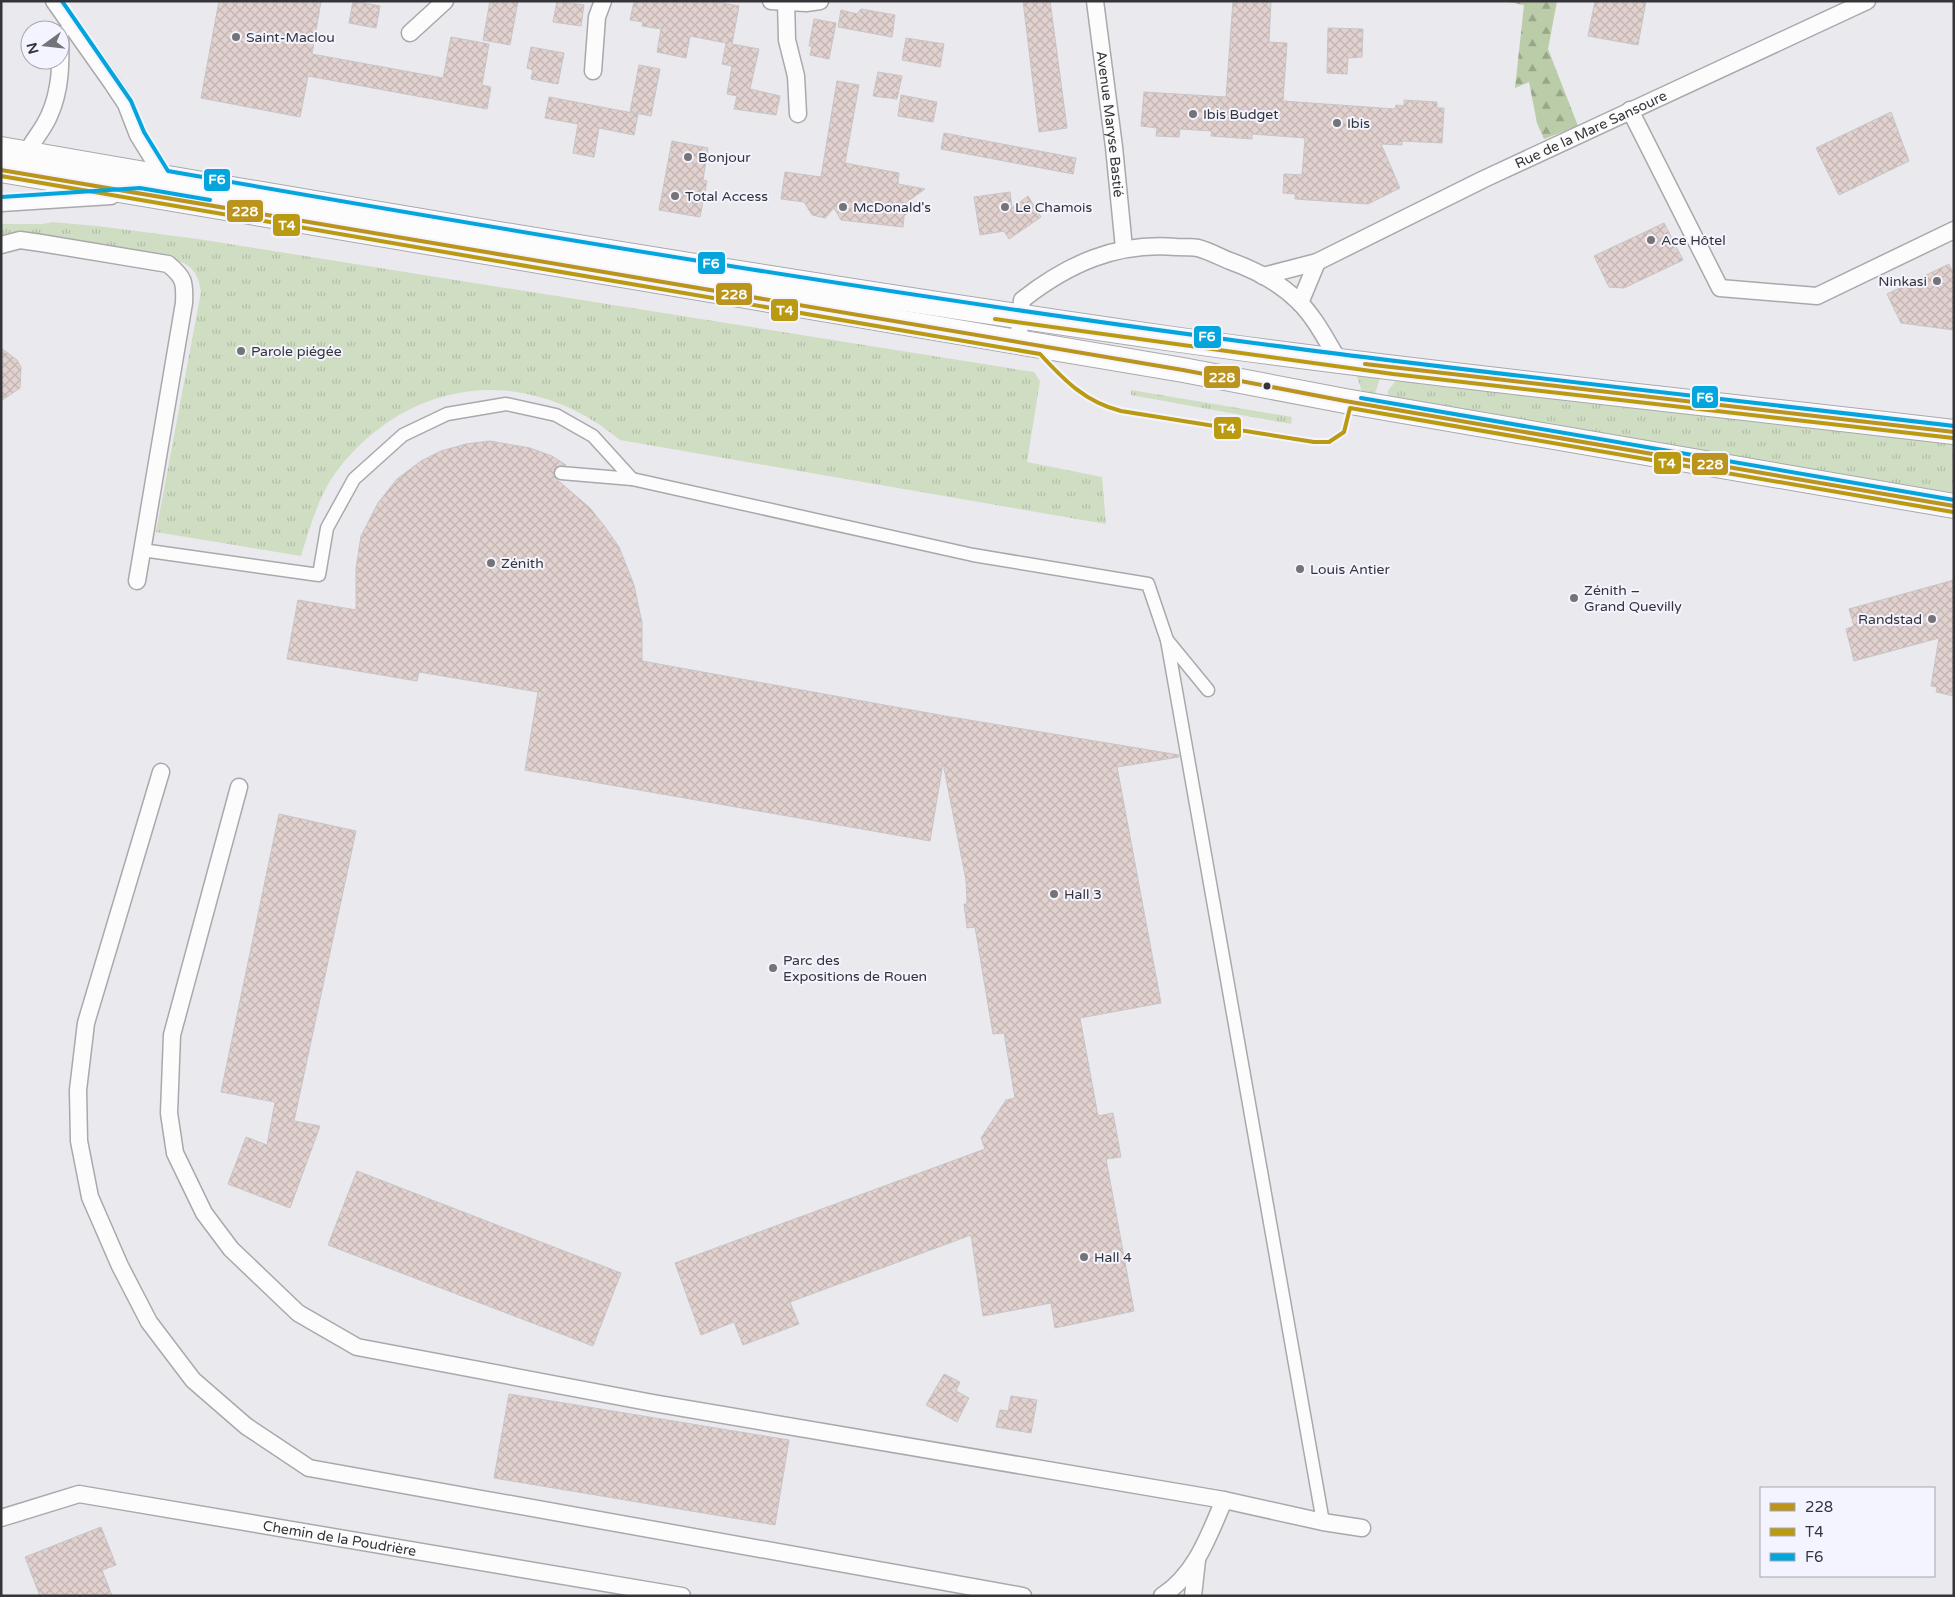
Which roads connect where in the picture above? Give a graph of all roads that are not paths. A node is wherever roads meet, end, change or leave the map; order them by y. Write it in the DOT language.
graph roads {
  1 [pos="445,1"];
  2 [pos="603,1"];
  3 [pos="820,1"];
  4 [pos="1095,1"];
  5 [pos="1867,1"];
  6 [pos="781,2"];
  7 [pos="57,6"];
  8 [pos="59,20"];
  9 [pos="410,33"];
  10 [pos="60,70"];
  11 [pos="592,71"];
  12 [pos="1630,110"];
  13 [pos="798,114"];
  14 [pos="1,149"];
  15 [pos="26,154"];
  16 [pos="1,170"];
  17 [pos="164,177"];
  18 [pos="140,194"];
  19 [pos="1,203"];
  20 [pos="1954,230"];
  21 [pos="1,245"];
  22 [pos="1124,248"];
  23 [pos="1317,262"];
  24 [pos="1263,276"];
  25 [pos="1300,303"];
  26 [pos="1021,316"];
  27 [pos="1018,344"];
  28 [pos="1339,361"];
  29 [pos="1954,432"];
  30 [pos="561,473"];
  31 [pos="632,479"];
  32 [pos="1954,506"];
  33 [pos="142,550"];
  34 [pos="137,581"];
  35 [pos="1168,640"];
  36 [pos="1208,690"];
  37 [pos="161,772"];
  38 [pos="239,787"];
  39 [pos="1224,1500"];
  40 [pos="1,1518"];
  41 [pos="1323,1522"];
  42 [pos="1362,1528"];
  43 [pos="1197,1560"];
  44 [pos="682,1596"];
  45 [pos="1023,1596"];
  46 [pos="1162,1596"];
  47 [pos="1193,1596"];
  1 -- 9 [label="street"];
  2 -- 11 [label="street"];
  3 -- 6 [label="street"];
  4 -- 22 [label="street, Avenue Maryse Bastié"];
  5 -- 12 [label="street, Rue de la Mare Sansoure"];
  6 -- 13 [label="street"];
  7 -- 8 [label="street"];
  7 -- 17 [label="street"];
  10 -- 15 [label="street"];
  12 -- 20 [label="street"];
  12 -- 23 [label="street, Rue de la Mare Sansoure"];
  14 -- 15 [label="main road"];
  15 -- 17 [label="main road"];
  16 -- 18 [label="main road"];
  17 -- 26 [label="main road"];
  18 -- 19 [label="street"];
  18 -- 27 [label="main road"];
  21 -- 33 [label="street"];
  22 -- 24 [label="street"];
  22 -- 26 [label="street"];
  23 -- 24 [label="street, Rue de la Mare Sansoure"];
  23 -- 25 [label="street"];
  24 -- 25 [label="street"];
  25 -- 28 [label="street"];
  26 -- 27 [label="street"];
  26 -- 28 [label="main road"];
  27 -- 32 [label="main road"];
  28 -- 29 [label="main road"];
  30 -- 31 [label="street"];
  31 -- 33 [label="street"];
  31 -- 35 [label="street"];
  33 -- 34 [label="street"];
  35 -- 36 [label="street"];
  35 -- 41 [label="street"];
  37 -- 45 [label="street"];
  38 -- 39 [label="street"];
  39 -- 41 [label="street"];
  39 -- 43 [label="street"];
  40 -- 44 [label="street, Chemin de la Poudrière"];
  41 -- 42 [label="street"];
  43 -- 46 [label="street"];
  43 -- 47 [label="street"];
}
